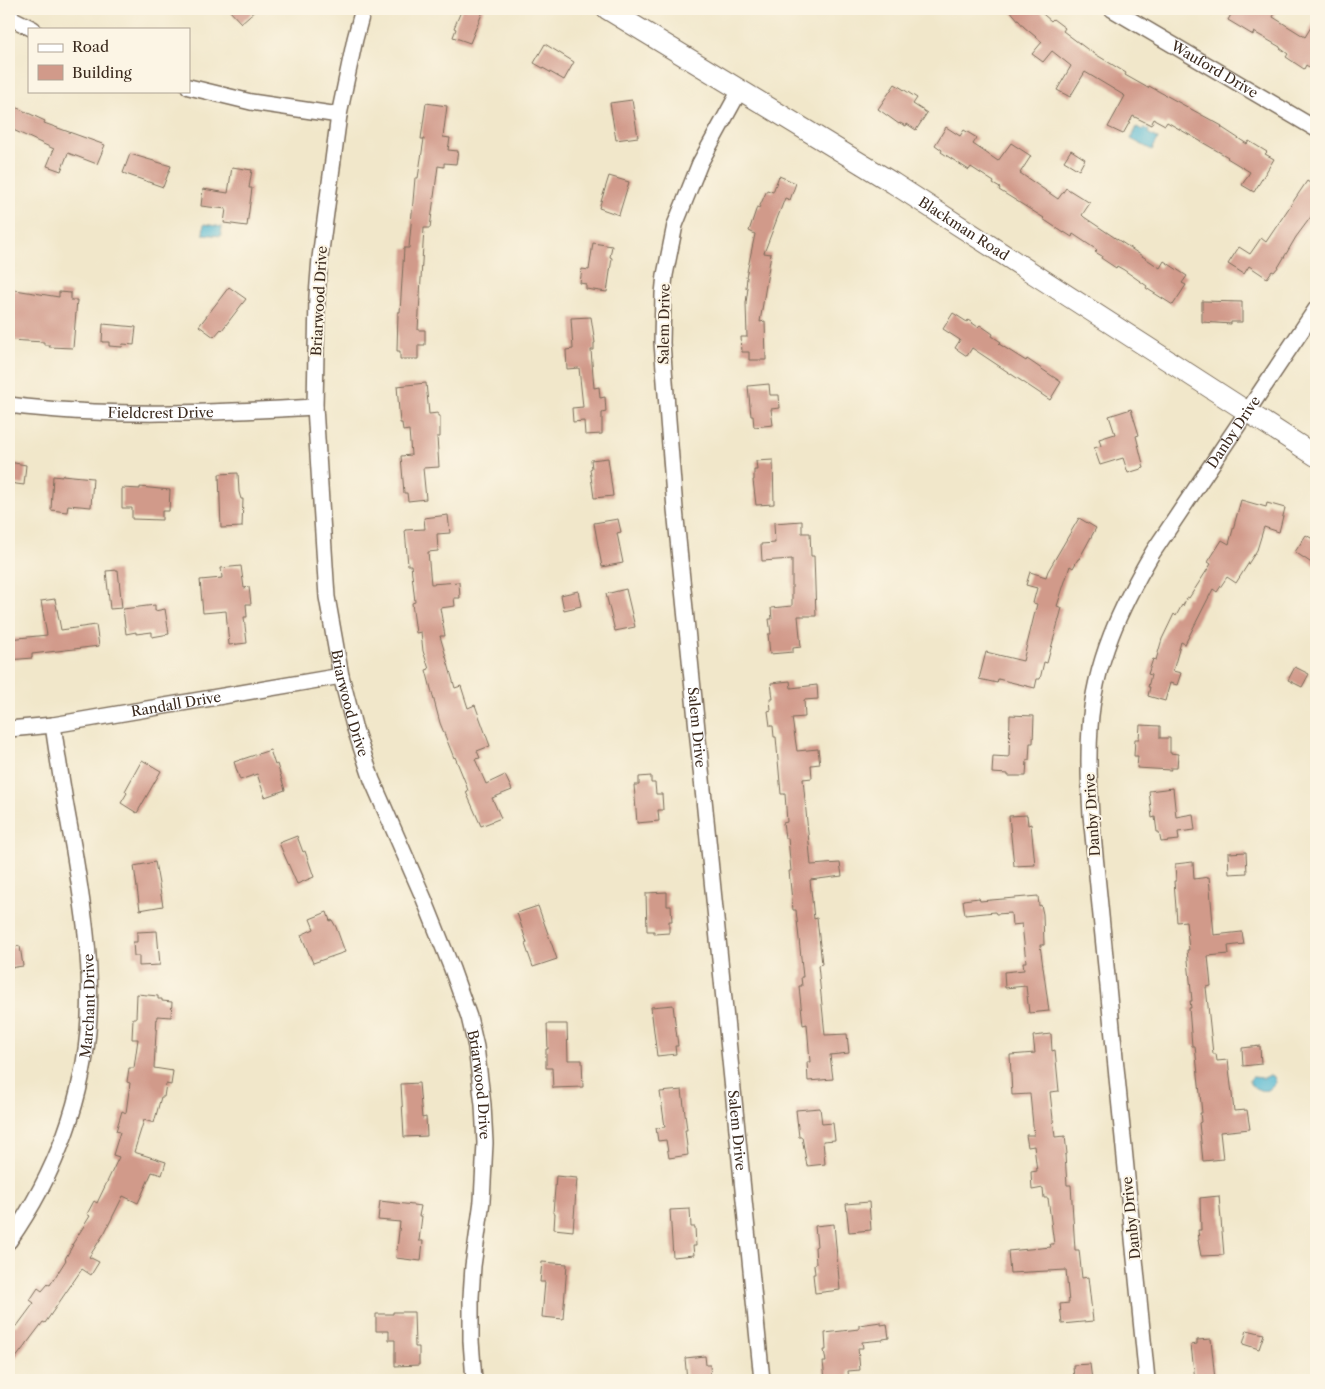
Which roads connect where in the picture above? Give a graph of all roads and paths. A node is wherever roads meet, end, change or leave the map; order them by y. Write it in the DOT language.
graph roads {
  1 [pos="363,9"];
  2 [pos="607,9"];
  3 [pos="1112,9"];
  4 [pos="9,17"];
  5 [pos="31,28"];
  6 [pos="190,87"];
  7 [pos="740,90"];
  8 [pos="339,115"];
  9 [pos="1316,129"];
  10 [pos="1316,309"];
  11 [pos="9,405"];
  12 [pos="315,407"];
  13 [pos="1247,412"];
  14 [pos="1316,456"];
  15 [pos="341,676"];
  16 [pos="53,725"];
  17 [pos="9,729"];
  18 [pos="9,1241"];
  19 [pos="474,1380"];
  20 [pos="762,1380"];
  21 [pos="1146,1380"];
  1 -- 8 [label="street, Briarwood Drive"];
  2 -- 7 [label="street, Blackman Road"];
  3 -- 9 [label="street, Wauford Drive"];
  4 -- 5 [label="street"];
  6 -- 8 [label="street"];
  7 -- 13 [label="street, Blackman Road"];
  7 -- 20 [label="street, Salem Drive"];
  8 -- 12 [label="street, Briarwood Drive"];
  10 -- 13 [label="street, Danby Drive"];
  11 -- 12 [label="street, Fieldcrest Drive"];
  12 -- 15 [label="street, Briarwood Drive"];
  13 -- 14 [label="street, Blackman Road"];
  13 -- 21 [label="street, Danby Drive"];
  15 -- 16 [label="street, Randall Drive"];
  15 -- 19 [label="street, Briarwood Drive"];
  16 -- 17 [label="street, Randall Drive"];
  16 -- 18 [label="street, Marchant Drive"];
}
